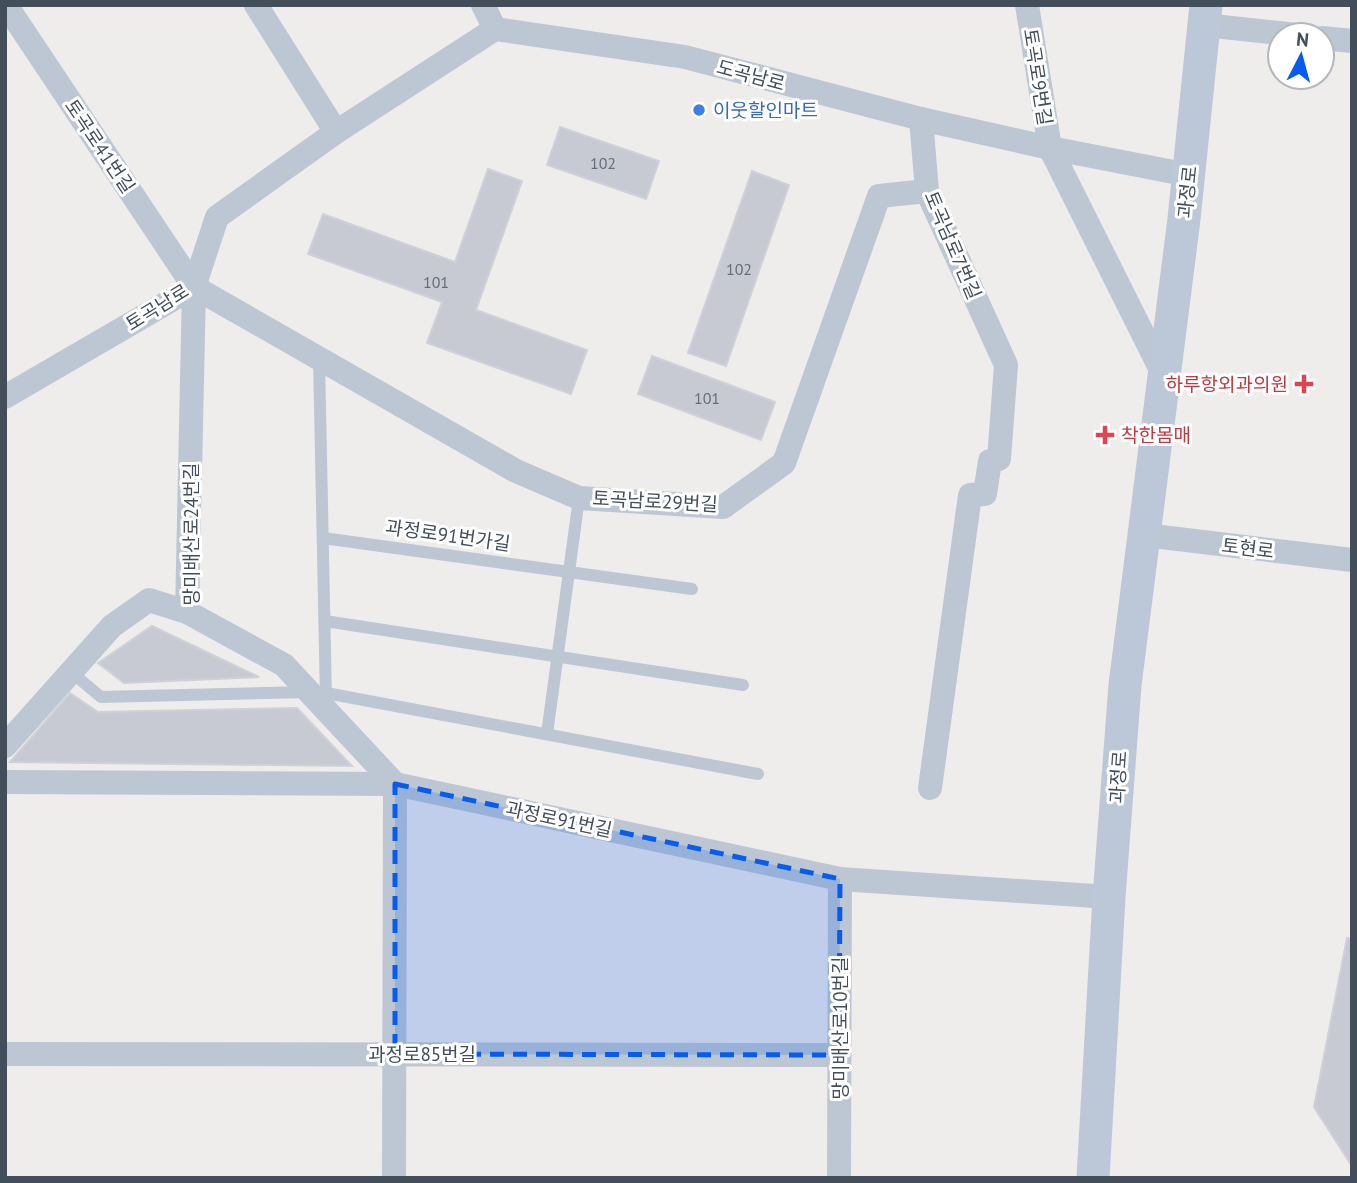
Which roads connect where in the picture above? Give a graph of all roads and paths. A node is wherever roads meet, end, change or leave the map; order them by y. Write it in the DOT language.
graph roads {
  1 [pos="6,5"];
  2 [pos="256,5"];
  3 [pos="483,5"];
  4 [pos="1027,5"];
  5 [pos="1205,15"];
  6 [pos="1266,28"];
  7 [pos="495,29"];
  8 [pos="921,119"];
  9 [pos="337,132"];
  10 [pos="1050,148"];
  11 [pos="1189,175"];
  12 [pos="927,191"];
  13 [pos="194,287"];
  14 [pos="319,358"];
  15 [pos="1165,378"];
  16 [pos="5,397"];
  17 [pos="579,498"];
  18 [pos="1145,535"];
  19 [pos="323,538"];
  20 [pos="1352,560"];
  21 [pos="569,571"];
  22 [pos="692,589"];
  23 [pos="187,612"];
  24 [pos="325,621"];
  25 [pos="557,657"];
  26 [pos="71,673"];
  27 [pos="743,685"];
  28 [pos="321,698"];
  29 [pos="547,734"];
  30 [pos="5,746"];
  31 [pos="758,774"];
  32 [pos="5,782"];
  33 [pos="395,784"];
  34 [pos="930,788"];
  35 [pos="840,879"];
  36 [pos="1109,897"];
  37 [pos="5,1054"];
  38 [pos="395,1055"];
  39 [pos="839,1055"];
  40 [pos="394,1178"];
  41 [pos="839,1178"];
  42 [pos="1093,1178"];
  1 -- 13 [label="street, 토곡로41번길"];
  2 -- 9 [label="street"];
  3 -- 7 [label="street"];
  4 -- 10 [label="street, 토곡로9번길"];
  5 -- 6 [label="street"];
  5 -- 11 [label="main road, 과정로"];
  7 -- 8 [label="street, 도곡남로"];
  7 -- 9 [label="street"];
  8 -- 10 [label="street, 도곡남로"];
  8 -- 12 [label="street, 토곡남로7번길"];
  9 -- 13 [label="street, 토곡남로"];
  10 -- 11 [label="street, 도곡남로"];
  10 -- 15 [label="street"];
  11 -- 15 [label="main road, 과정로"];
  12 -- 17 [label="street, 토곡남로29번길"];
  12 -- 34 [label="street, 토곡남로7번길"];
  13 -- 14 [label="street, 토곡남로29번길"];
  13 -- 16 [label="street, 토곡남로"];
  13 -- 23 [label="street, 망미배산로24번길"];
  14 -- 17 [label="street, 토곡남로29번길"];
  14 -- 19 [label="lane"];
  15 -- 18 [label="main road, 과정로"];
  17 -- 21 [label="lane"];
  18 -- 20 [label="street, 토현로"];
  18 -- 36 [label="main road, 과정로"];
  19 -- 21 [label="lane, 과정로91번가길"];
  19 -- 24 [label="lane"];
  21 -- 22 [label="lane, 과정로91번가길"];
  21 -- 25 [label="lane"];
  23 -- 26 [label="street"];
  23 -- 28 [label="street, 망미배산로24번길"];
  24 -- 25 [label="lane"];
  24 -- 28 [label="lane"];
  25 -- 27 [label="lane"];
  25 -- 29 [label="lane"];
  26 -- 28 [label="lane"];
  26 -- 30 [label="street"];
  28 -- 29 [label="lane"];
  28 -- 33 [label="street, 망미배산로24번길"];
  29 -- 31 [label="lane"];
  32 -- 33 [label="street, 과정로91번길"];
  33 -- 35 [label="street, 과정로91번길"];
  33 -- 38 [label="street"];
  35 -- 36 [label="street, 과정로91번길"];
  35 -- 39 [label="street, 망미배산로10번길"];
  36 -- 42 [label="main road, 과정로"];
  37 -- 38 [label="street, 과정로85번길"];
  38 -- 39 [label="street, 과정로85번길"];
  38 -- 40 [label="street"];
  39 -- 41 [label="street, 망미배산로10번길"];
}
